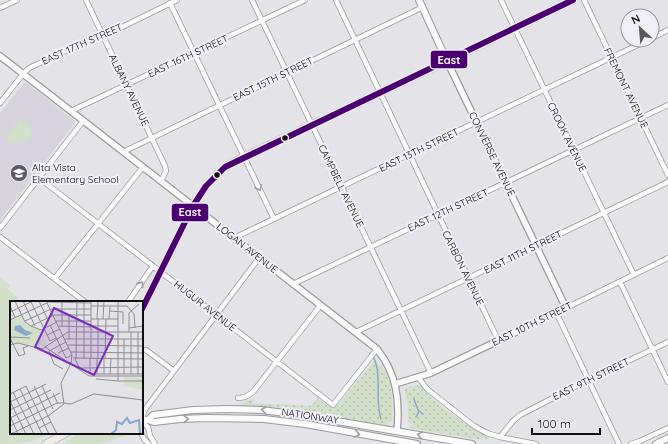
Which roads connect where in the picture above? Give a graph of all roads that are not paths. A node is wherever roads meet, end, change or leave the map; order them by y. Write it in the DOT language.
graph roads {
  1 [pos="16,0"];
  2 [pos="86,0"];
  3 [pos="177,0"];
  4 [pos="252,0"];
  5 [pos="306,0"];
  6 [pos="336,0"];
  7 [pos="419,0"];
  8 [pos="500,0"];
  9 [pos="573,0"];
  10 [pos="584,0"];
  11 [pos="170,3"];
  12 [pos="423,7"];
  13 [pos="0,8"];
  14 [pos="262,20"];
  15 [pos="514,28"];
  16 [pos="102,34"];
  17 [pos="355,40"];
  18 [pos="632,48"];
  19 [pos="194,53"];
  20 [pos="0,56"];
  21 [pos="611,58"];
  22 [pos="447,61"];
  23 [pos="286,72"];
  24 [pos="23,74"];
  25 [pos="127,85"];
  26 [pos="544,90"];
  27 [pos="380,94"];
  28 [pos="0,103"];
  29 [pos="219,105"];
  30 [pos="668,105"];
  31 [pos="71,111"];
  32 [pos="641,118"];
  33 [pos="84,121"];
  34 [pos="476,122"];
  35 [pos="312,126"];
  36 [pos="152,138"];
  37 [pos="573,150"];
  38 [pos="123,152"];
  39 [pos="409,155"];
  40 [pos="244,157"];
  41 [pos="143,167"];
  42 [pos="668,175"];
  43 [pos="39,178"];
  44 [pos="161,181"];
  45 [pos="668,182"];
  46 [pos="505,183"];
  47 [pos="341,187"];
  48 [pos="194,206"];
  49 [pos="604,213"];
  50 [pos="438,215"];
  51 [pos="274,219"];
  52 [pos="99,223"];
  53 [pos="0,228"];
  54 [pos="0,237"];
  55 [pos="234,238"];
  56 [pos="536,245"];
  57 [pos="370,247"];
  58 [pos="260,258"];
  59 [pos="668,258"];
  60 [pos="153,266"];
  61 [pos="160,272"];
  62 [pos="634,275"];
  63 [pos="55,278"];
  64 [pos="468,278"];
  65 [pos="620,282"];
  66 [pos="293,284"];
  67 [pos="83,301"];
  68 [pos="129,301"];
  69 [pos="320,306"];
  70 [pos="143,307"];
  71 [pos="566,308"];
  72 [pos="401,310"];
  73 [pos="556,312"];
  74 [pos="217,315"];
  75 [pos="356,332"];
  76 [pos="498,340"];
  77 [pos="668,342"];
  78 [pos="377,349"];
  79 [pos="652,349"];
  80 [pos="146,350"];
  81 [pos="277,361"];
  82 [pos="174,371"];
  83 [pos="431,373"];
  84 [pos="418,377"];
  85 [pos="588,380"];
  86 [pos="668,382"];
  87 [pos="395,384"];
  88 [pos="238,398"];
  89 [pos="144,422"];
  90 [pos="668,428"];
  91 [pos="397,431"];
  92 [pos="64,434"];
  93 [pos="142,434"];
  94 [pos="500,438"];
  95 [pos="668,438"];
  96 [pos="395,442"];
  97 [pos="46,444"];
  98 [pos="149,444"];
  99 [pos="155,444"];
  100 [pos="417,444"];
  101 [pos="472,444"];
  102 [pos="536,444"];
  103 [pos="619,444"];
  104 [pos="631,444"];
  105 [pos="656,444"];
  1 -- 13 [label="street"];
  2 -- 16 [label="street, ALBANY AVENUE"];
  3 -- 11 [label="street, EAST 17TH STREET"];
  4 -- 14 [label="street, CAMPBELL AVENUE"];
  5 -- 14 [label="street, EAST 16TH STREET"];
  6 -- 17 [label="street, CARBON AVENUE"];
  7 -- 12 [label="main road, CONVERSE AVENUE"];
  8 -- 15 [label="street, CROOK AVENUE"];
  9 -- 15 [label="main road"];
  10 -- 21 [label="street, FREMONT AVENUE"];
  11 -- 16 [label="street, EAST 17TH STREET"];
  11 -- 19 [label="street"];
  12 -- 17 [label="street, EAST 15TH STREET"];
  12 -- 22 [label="main road, CONVERSE AVENUE"];
  14 -- 19 [label="street, EAST 16TH STREET"];
  14 -- 23 [label="street, CAMPBELL AVENUE"];
  15 -- 22 [label="main road"];
  15 -- 26 [label="street, CROOK AVENUE"];
  16 -- 24 [label="street, EAST 17TH STREET"];
  16 -- 25 [label="street, ALBANY AVENUE"];
  17 -- 23 [label="street, EAST 15TH STREET"];
  17 -- 27 [label="street, CARBON AVENUE"];
  18 -- 21 [label="street, EAST 13TH STREET"];
  19 -- 25 [label="street, EAST 16TH STREET"];
  19 -- 29 [label="street"];
  20 -- 24 [label="street, LOGAN AVENUE"];
  21 -- 26 [label="street, EAST 13TH STREET"];
  21 -- 32 [label="street, FREMONT AVENUE"];
  22 -- 27 [label="main road"];
  22 -- 34 [label="street, CONVERSE AVENUE"];
  23 -- 29 [label="street, EAST 15TH STREET"];
  23 -- 35 [label="street, CAMPBELL AVENUE"];
  24 -- 28 [label="street, EAST 17TH STREET"];
  24 -- 31 [label="street, LOGAN AVENUE"];
  25 -- 31 [label="street, EAST 16TH STREET"];
  25 -- 36 [label="street, ALBANY AVENUE"];
  26 -- 34 [label="street, EAST 13TH STREET"];
  26 -- 37 [label="street, CROOK AVENUE"];
  27 -- 35 [label="main road"];
  27 -- 39 [label="street, CARBON AVENUE"];
  29 -- 36 [label="street, EAST 15TH STREET"];
  29 -- 40 [label="street"];
  30 -- 32 [label="street, EAST 12TH STREET"];
  31 -- 33 [label="street, LOGAN AVENUE"];
  32 -- 37 [label="street, EAST 12TH STREET"];
  32 -- 42 [label="street, FREMONT AVENUE"];
  33 -- 38 [label="street, LOGAN AVENUE"];
  33 -- 43 [label="street"];
  34 -- 39 [label="street, EAST 13TH STREET"];
  34 -- 46 [label="street, CONVERSE AVENUE"];
  35 -- 40 [label="main road"];
  35 -- 47 [label="street, CAMPBELL AVENUE"];
  36 -- 38 [label="street, EAST 15TH STREET"];
  36 -- 44 [label="street, ALBANY AVENUE"];
  37 -- 46 [label="street, EAST 12TH STREET"];
  37 -- 49 [label="street, CROOK AVENUE"];
  38 -- 41 [label="street, LOGAN AVENUE"];
  39 -- 47 [label="street, EAST 13TH STREET"];
  39 -- 50 [label="street, CARBON AVENUE"];
  40 -- 48 [label="main road"];
  40 -- 51 [label="street, one-way"];
  41 -- 44 [label="street, LOGAN AVENUE"];
  41 -- 52 [label="street"];
  43 -- 52 [label="street, HUGUR AVENUE"];
  43 -- 53 [label="street"];
  44 -- 48 [label="street, LOGAN AVENUE"];
  45 -- 49 [label="street, EAST 11TH STREET"];
  46 -- 50 [label="street, EAST 12TH STREET"];
  46 -- 56 [label="street, CONVERSE AVENUE"];
  47 -- 51 [label="street, EAST 13TH STREET"];
  47 -- 57 [label="street, CAMPBELL AVENUE"];
  48 -- 55 [label="street, LOGAN AVENUE"];
  48 -- 61 [label="main road"];
  49 -- 56 [label="street, EAST 11TH STREET"];
  49 -- 62 [label="street, CROOK AVENUE"];
  50 -- 57 [label="street, EAST 12TH STREET"];
  50 -- 64 [label="street, CARBON AVENUE"];
  51 -- 55 [label="street, EAST 13TH STREET"];
  52 -- 60 [label="street, HUGUR AVENUE"];
  52 -- 63 [label="street"];
  54 -- 63 [label="street"];
  55 -- 58 [label="street, LOGAN AVENUE"];
  56 -- 64 [label="street, EAST 11TH STREET"];
  56 -- 71 [label="street, CONVERSE AVENUE"];
  57 -- 66 [label="street, EAST 12TH STREET"];
  57 -- 72 [label="street, CAMPBELL AVENUE"];
  58 -- 66 [label="street, LOGAN AVENUE"];
  58 -- 74 [label="street"];
  59 -- 62 [label="street, EAST 10TH STREET"];
  60 -- 61 [label="street, HUGUR AVENUE"];
  68 -- 60 [label="street, one-way"];
  61 -- 70 [label="main road"];
  61 -- 74 [label="street, HUGUR AVENUE"];
  62 -- 65 [label="street, EAST 10TH STREET"];
  63 -- 67 [label="street"];
  64 -- 72 [label="street, EAST 11TH STREET"];
  64 -- 76 [label="street, CARBON AVENUE"];
  65 -- 71 [label="street, EAST 10TH STREET"];
  65 -- 79 [label="street"];
  66 -- 69 [label="street, LOGAN AVENUE"];
  69 -- 75 [label="street, LOGAN AVENUE"];
  69 -- 81 [label="street"];
  71 -- 73 [label="street, EAST 10TH STREET"];
  72 -- 75 [label="street, EAST 11TH STREET"];
  72 -- 83 [label="street, CAMPBELL AVENUE"];
  73 -- 76 [label="street, EAST 10TH STREET"];
  73 -- 85 [label="street"];
  74 -- 81 [label="street, HUGUR AVENUE"];
  74 -- 82 [label="street"];
  75 -- 78 [label="street, LOGAN AVENUE"];
  76 -- 83 [label="street, EAST 10TH STREET"];
  77 -- 79 [label="street, EAST 9TH STREET"];
  78 -- 81 [label="street, HUGUR AVENUE"];
  78 -- 87 [label="street, LOGAN AVENUE"];
  79 -- 85 [label="street, EAST 9TH STREET"];
  79 -- 86 [label="street"];
  80 -- 82 [label="street"];
  81 -- 88 [label="street"];
  82 -- 89 [label="street"];
  83 -- 84 [label="street, EAST 10TH STREET"];
  84 -- 87 [label="street, EAST 10TH STREET"];
  84 -- 94 [label="street"];
  85 -- 94 [label="street, EAST 9TH STREET"];
  85 -- 103 [label="street"];
  87 -- 91 [label="street, LOGAN AVENUE"];
  91 -- 89 [label="main road, NATIONWAY, one-way"];
  89 -- 96 [label="main road, NATIONWAY, one-way"];
  89 -- 99 [label="street"];
  90 -- 104 [label="street"];
  91 -- 96 [label="main road, LOGAN AVENUE"];
  101 -- 91 [label="main road, NATIONWAY, one-way"];
  92 -- 97 [label="main road"];
  93 -- 98 [label="street"];
  94 -- 102 [label="street"];
  95 -- 105 [label="main road"];
  96 -- 100 [label="main road, NATIONWAY"];
}
